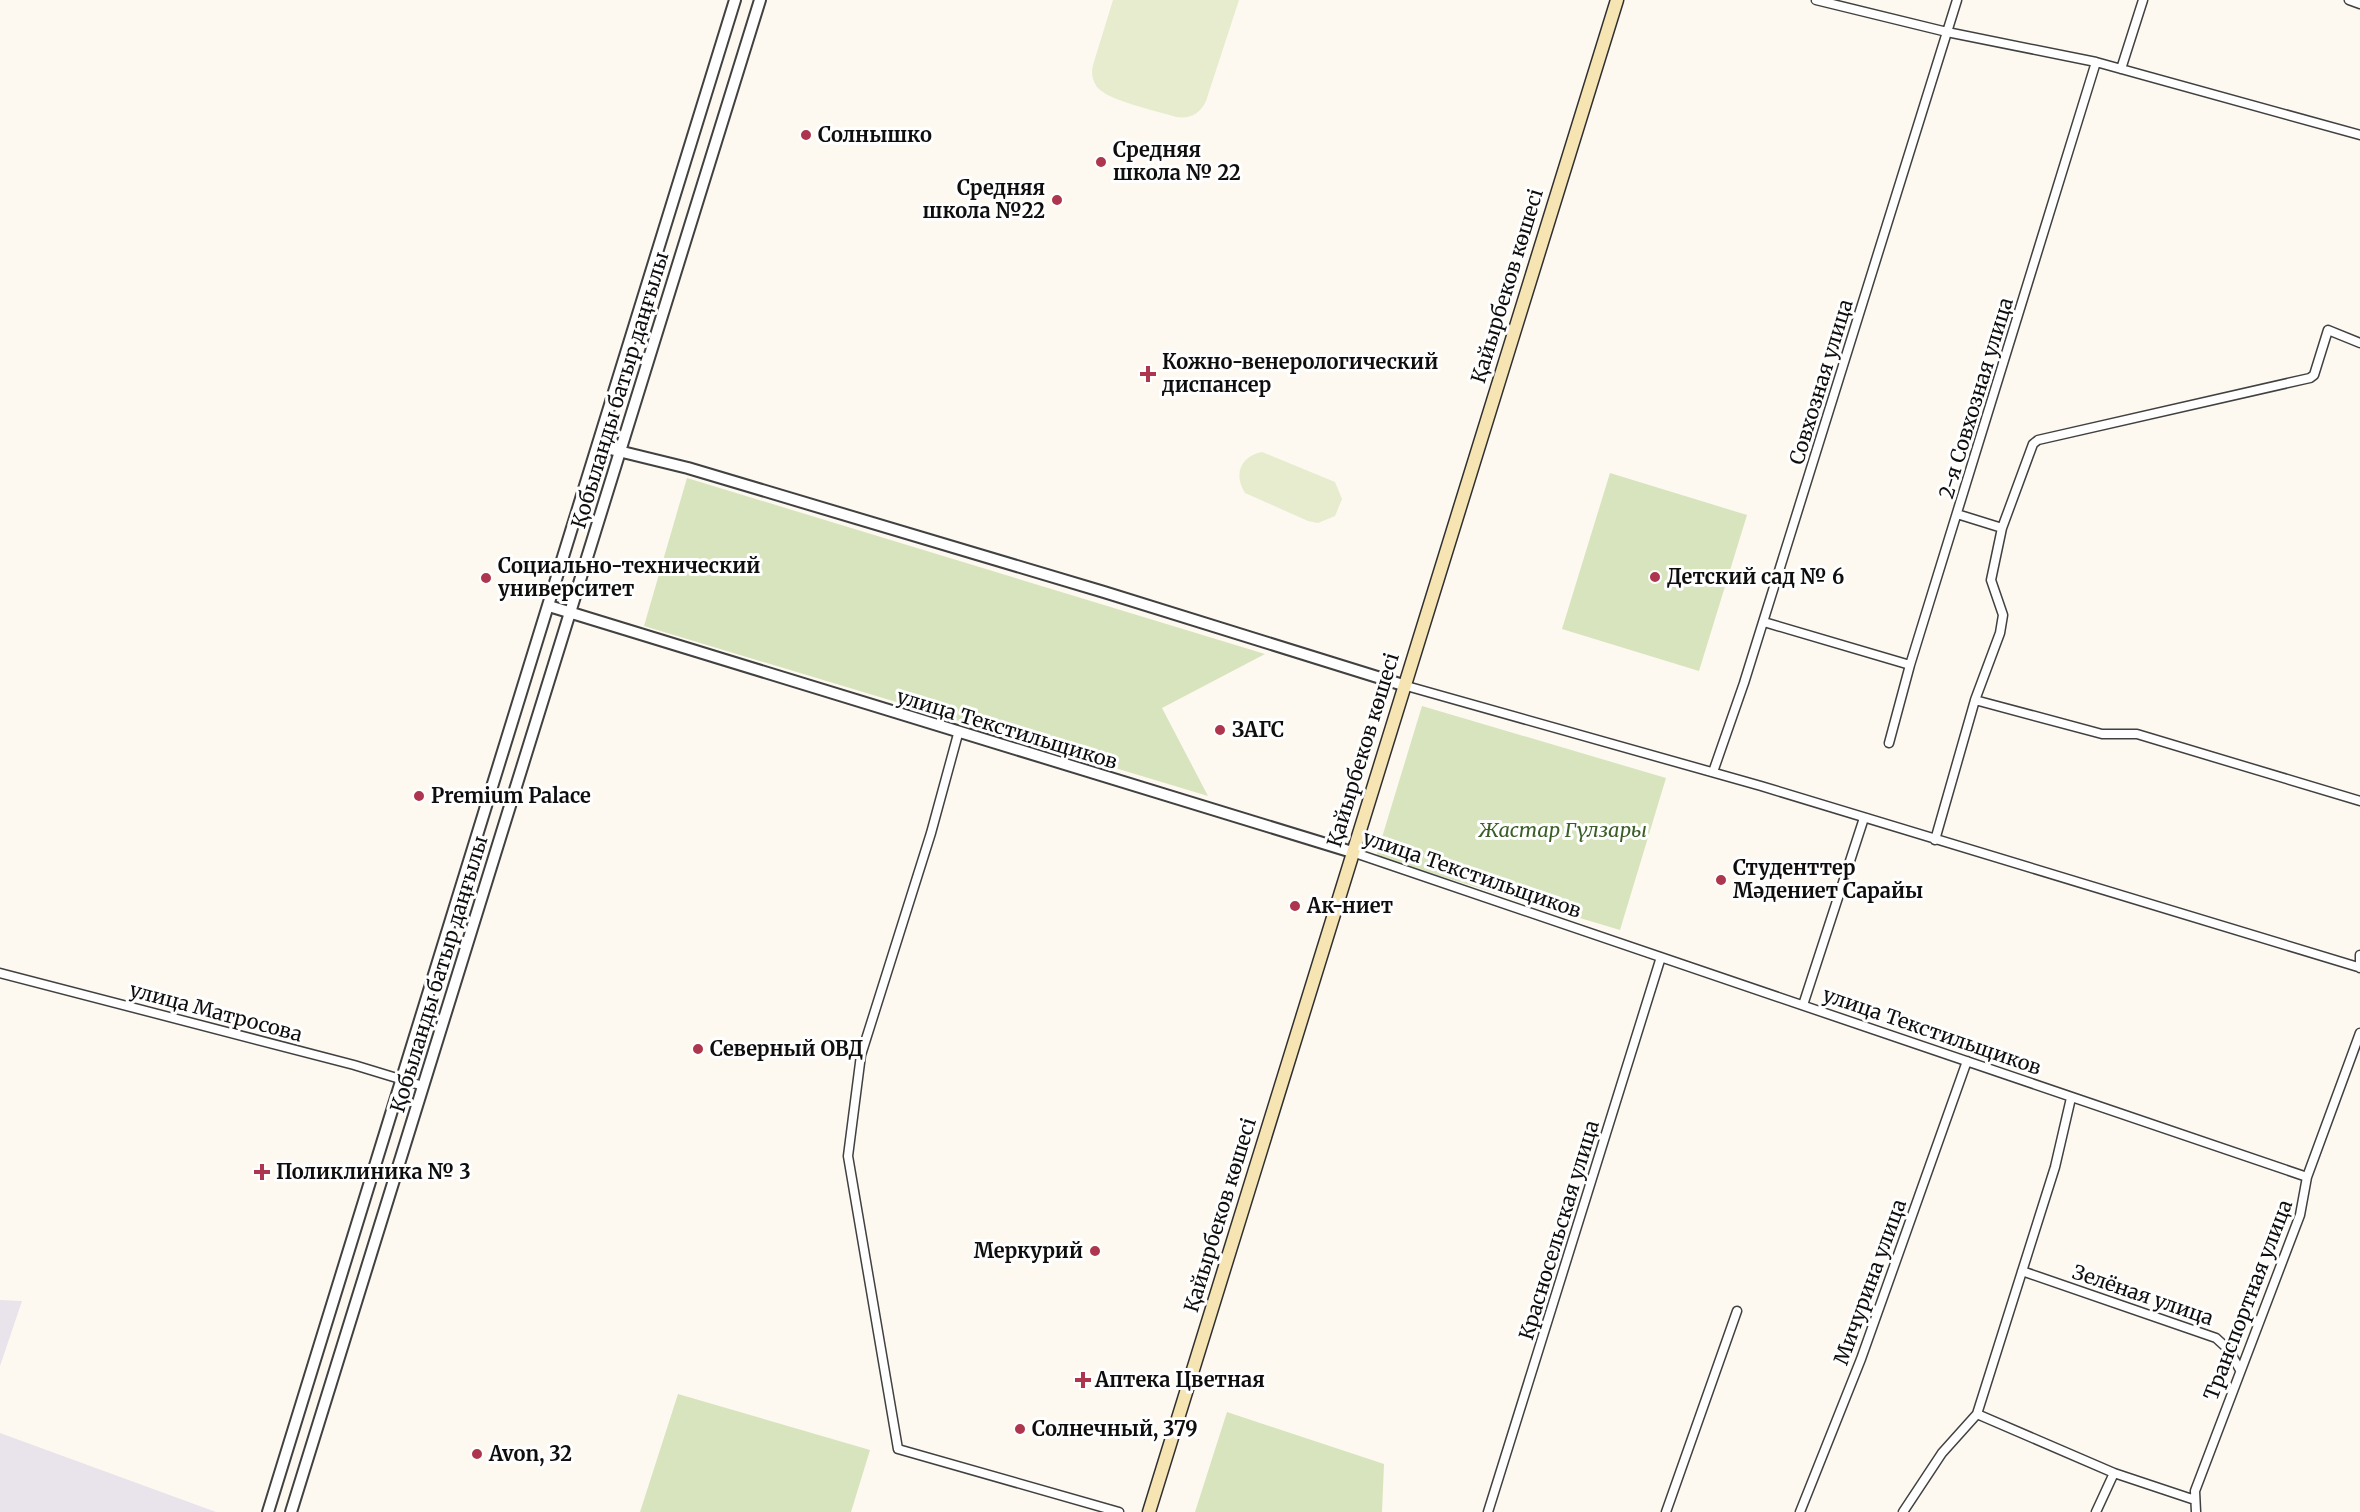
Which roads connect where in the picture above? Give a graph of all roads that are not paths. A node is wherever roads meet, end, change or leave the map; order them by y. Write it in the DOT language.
graph roads {
  1 [pos="735,0"];
  2 [pos="760,0"];
  3 [pos="1617,0"];
  4 [pos="1816,0"];
  5 [pos="1957,0"];
  6 [pos="2143,0"];
  7 [pos="2349,0"];
  8 [pos="2360,4"];
  9 [pos="1947,32"];
  10 [pos="2096,62"];
  11 [pos="2121,69"];
  12 [pos="2360,135"];
  13 [pos="2360,343"];
  14 [pos="598,446"];
  15 [pos="621,451"];
  16 [pos="1958,514"];
  17 [pos="2002,528"];
  18 [pos="549,606"];
  19 [pos="569,613"];
  20 [pos="1764,622"];
  21 [pos="1910,665"];
  22 [pos="1403,685"];
  23 [pos="1975,700"];
  24 [pos="958,734"];
  25 [pos="1889,743"];
  26 [pos="1713,772"];
  27 [pos="2360,801"];
  28 [pos="1864,818"];
  29 [pos="1935,840"];
  30 [pos="1352,852"];
  31 [pos="2360,955"];
  32 [pos="1661,957"];
  33 [pos="2359,968"];
  34 [pos="0,973"];
  35 [pos="1803,1005"];
  36 [pos="2360,1033"];
  37 [pos="1967,1061"];
  38 [pos="402,1079"];
  39 [pos="423,1086"];
  40 [pos="2071,1098"];
  41 [pos="2307,1177"];
  42 [pos="2022,1271"];
  43 [pos="1737,1311"];
  44 [pos="2240,1370"];
  45 [pos="1977,1414"];
  46 [pos="2114,1473"];
  47 [pos="2195,1500"];
  48 [pos="268,1512"];
  49 [pos="291,1512"];
  50 [pos="1119,1512"];
  51 [pos="1149,1512"];
  52 [pos="1488,1512"];
  53 [pos="1666,1512"];
  54 [pos="1800,1512"];
  55 [pos="1903,1512"];
  56 [pos="2096,1512"];
  57 [pos="2196,1512"];
  1 -- 14 [label="street, Қобыланды батыр даңғылы"];
  2 -- 15 [label="street, Қобыланды батыр даңғылы"];
  3 -- 22 [label="main road, Қайырбеков көшесі"];
  4 -- 9 [label="street"];
  5 -- 9 [label="street, Совхозная улица"];
  6 -- 11 [label="street"];
  7 -- 8 [label="street"];
  9 -- 10 [label="street"];
  9 -- 20 [label="street, Совхозная улица"];
  10 -- 11 [label="street"];
  10 -- 16 [label="street, 2-я Совхозная улица"];
  11 -- 12 [label="street"];
  13 -- 17 [label="street"];
  14 -- 15 [label="street"];
  14 -- 18 [label="street, Қобыланды батыр даңғылы"];
  15 -- 19 [label="street, Қобыланды батыр даңғылы"];
  15 -- 22 [label="street"];
  16 -- 17 [label="street"];
  16 -- 21 [label="street, 2-я Совхозная улица"];
  17 -- 23 [label="street"];
  18 -- 19 [label="street, улица Текстильщиков"];
  18 -- 38 [label="street, Қобыланды батыр даңғылы"];
  19 -- 24 [label="street, улица Текстильщиков"];
  19 -- 39 [label="street, Қобыланды батыр даңғылы"];
  20 -- 21 [label="street"];
  20 -- 26 [label="street, Совхозная улица"];
  21 -- 25 [label="street, 2-я Совхозная улица"];
  22 -- 26 [label="street"];
  22 -- 30 [label="main road, Қайырбеков көшесі"];
  23 -- 27 [label="street"];
  23 -- 29 [label="street"];
  24 -- 30 [label="street, улица Текстильщиков"];
  24 -- 50 [label="street"];
  26 -- 28 [label="street"];
  28 -- 29 [label="street"];
  28 -- 35 [label="street"];
  29 -- 33 [label="street"];
  30 -- 32 [label="street, улица Текстильщиков"];
  30 -- 51 [label="main road, Қайырбеков көшесі"];
  31 -- 33 [label="street"];
  32 -- 35 [label="street, улица Текстильщиков"];
  32 -- 52 [label="street, Красносельская улица"];
  34 -- 38 [label="street, улица Матросова"];
  35 -- 37 [label="street, улица Текстильщиков"];
  36 -- 41 [label="street, Транспортная улица"];
  37 -- 40 [label="street, улица Текстильщиков"];
  37 -- 54 [label="street, Мичурина улица"];
  38 -- 39 [label="street, улица Матросова"];
  38 -- 48 [label="street, Қобыланды батыр даңғылы"];
  39 -- 49 [label="street, Қобыланды батыр даңғылы"];
  40 -- 41 [label="street, улица Текстильщиков"];
  40 -- 42 [label="street"];
  41 -- 44 [label="street, Транспортная улица"];
  42 -- 44 [label="street, Зелёная улица"];
  42 -- 45 [label="street"];
  43 -- 53 [label="street"];
  44 -- 47 [label="street, Транспортная улица"];
  45 -- 46 [label="street"];
  45 -- 55 [label="street"];
  46 -- 47 [label="street"];
  46 -- 56 [label="street"];
  47 -- 57 [label="street, Транспортная улица"];
}
